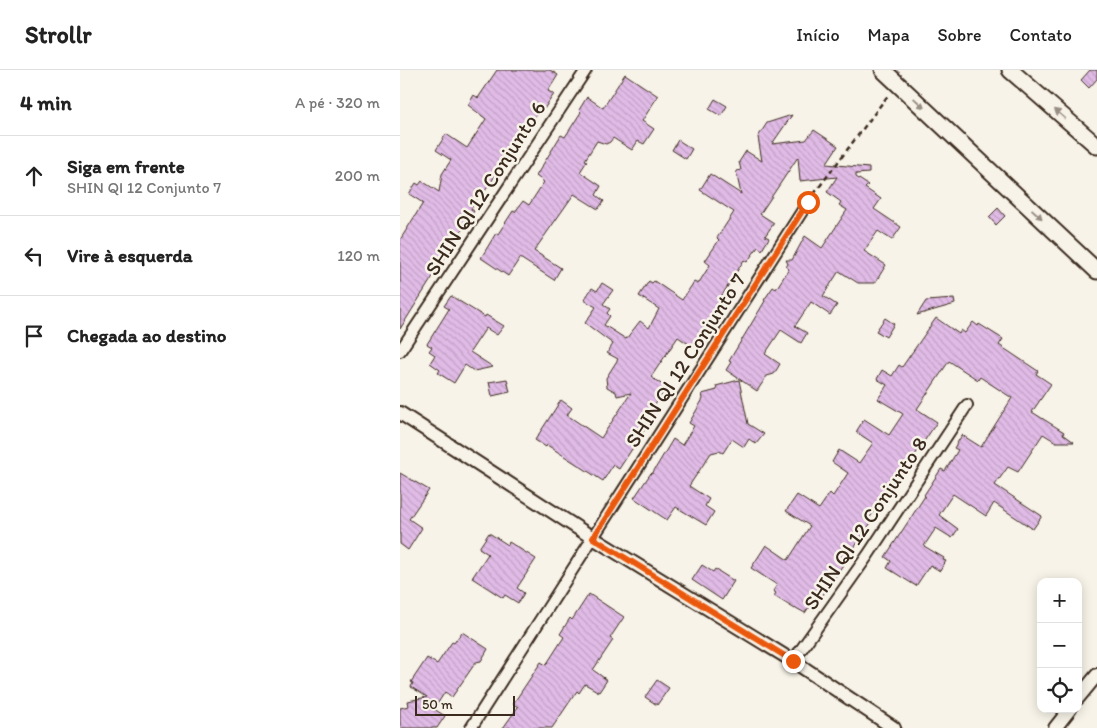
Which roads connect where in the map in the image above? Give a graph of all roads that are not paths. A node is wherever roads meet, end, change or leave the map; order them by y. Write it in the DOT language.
graph roads {
  1 [pos="586,70"];
  2 [pos="883,70"];
  3 [pos="1010,70"];
  4 [pos="1097,146"];
  5 [pos="808,202"];
  6 [pos="1097,270"];
  7 [pos="400,351"];
  8 [pos="967,405"];
  9 [pos="400,413"];
  10 [pos="593,538"];
  11 [pos="793,661"];
  12 [pos="1097,675"];
  13 [pos="1082,693"];
  14 [pos="1067,713"];
  15 [pos="471,728"];
  16 [pos="894,728"];
  17 [pos="1055,728"];
  1 -- 7 [label="street, SHIN QI 12 Conjunto 6"];
  2 -- 6 [label="main road, one-way"];
  4 -- 3 [label="main road, one-way"];
  5 -- 10 [label="street, SHIN QI 12 Conjunto 7"];
  8 -- 11 [label="street, SHIN QI 12 Conjunto 8"];
  9 -- 10 [label="street"];
  10 -- 11 [label="street"];
  10 -- 15 [label="street, SHIN QI 12 Conjunto 7"];
  11 -- 16 [label="street"];
  12 -- 13 [label="street"];
  14 -- 17 [label="street"];
}
